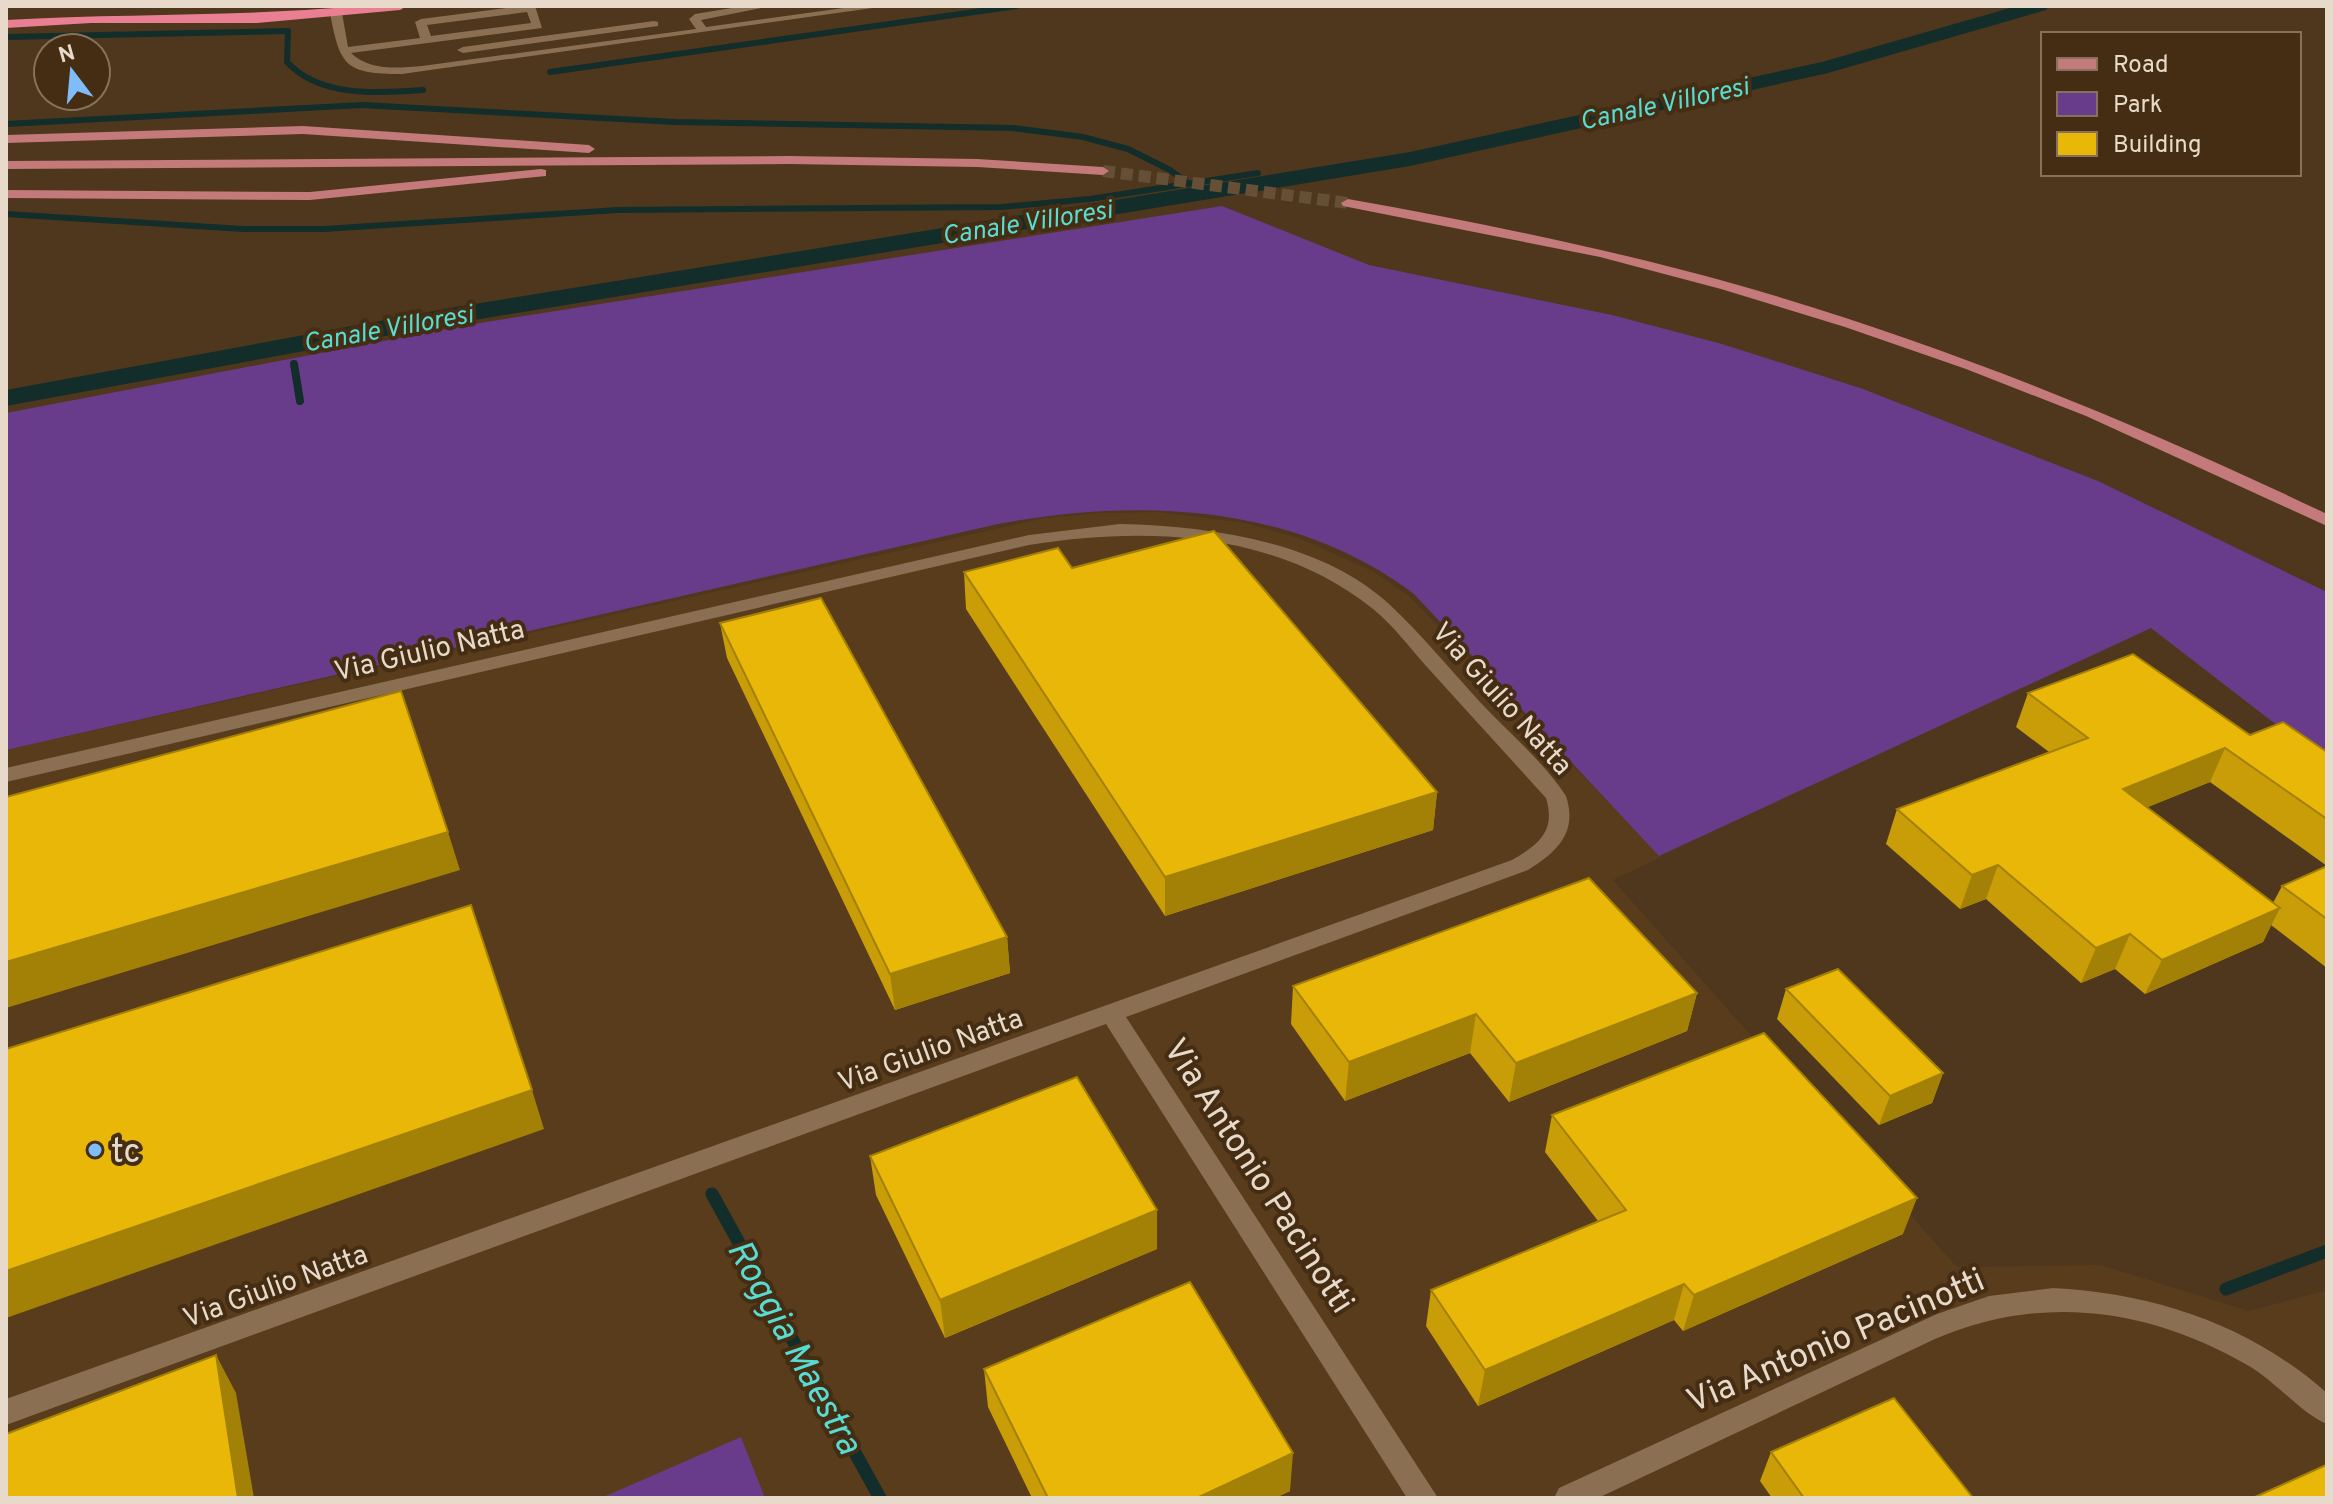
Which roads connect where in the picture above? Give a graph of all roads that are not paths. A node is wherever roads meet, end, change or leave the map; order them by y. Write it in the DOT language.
graph roads {
  1 [pos="400,6"];
  2 [pos="766,6"];
  3 [pos="882,6"];
  4 [pos="336,13"];
  5 [pos="6,24"];
  6 [pos="654,24"];
  7 [pos="497,31"];
  8 [pos="703,31"];
  9 [pos="426,40"];
  10 [pos="503,44"];
  11 [pos="463,50"];
  12 [pos="343,51"];
  13 [pos="6,139"];
  14 [pos="789,160"];
  15 [pos="6,165"];
  16 [pos="1103,171"];
  17 [pos="6,194"];
  18 [pos="1348,203"];
  19 [pos="2327,521"];
  20 [pos="6,775"];
  21 [pos="1112,1014"];
  22 [pos="2327,1411"];
  23 [pos="6,1412"];
  24 [pos="1423,1498"];
  25 [pos="1569,1498"];
  1 -- 4 [label="highway"];
  2 -- 8 [label="street"];
  3 -- 8 [label="street"];
  4 -- 5 [label="highway"];
  4 -- 12 [label="street"];
  6 -- 10 [label="street"];
  7 -- 9 [label="street"];
  7 -- 9 [label="street"];
  7 -- 10 [label="street"];
  8 -- 12 [label="street"];
  9 -- 12 [label="street"];
  10 -- 11 [label="street"];
  13 -- 14 [label="main road"];
  14 -- 15 [label="main road"];
  14 -- 16 [label="main road"];
  14 -- 17 [label="main road"];
  18 -- 19 [label="main road"];
  20 -- 21 [label="street, Via Giulio Natta"];
  21 -- 23 [label="street, Via Giulio Natta"];
  21 -- 24 [label="street, Via Antonio Pacinotti"];
  22 -- 25 [label="street, Via Antonio Pacinotti"];
}
